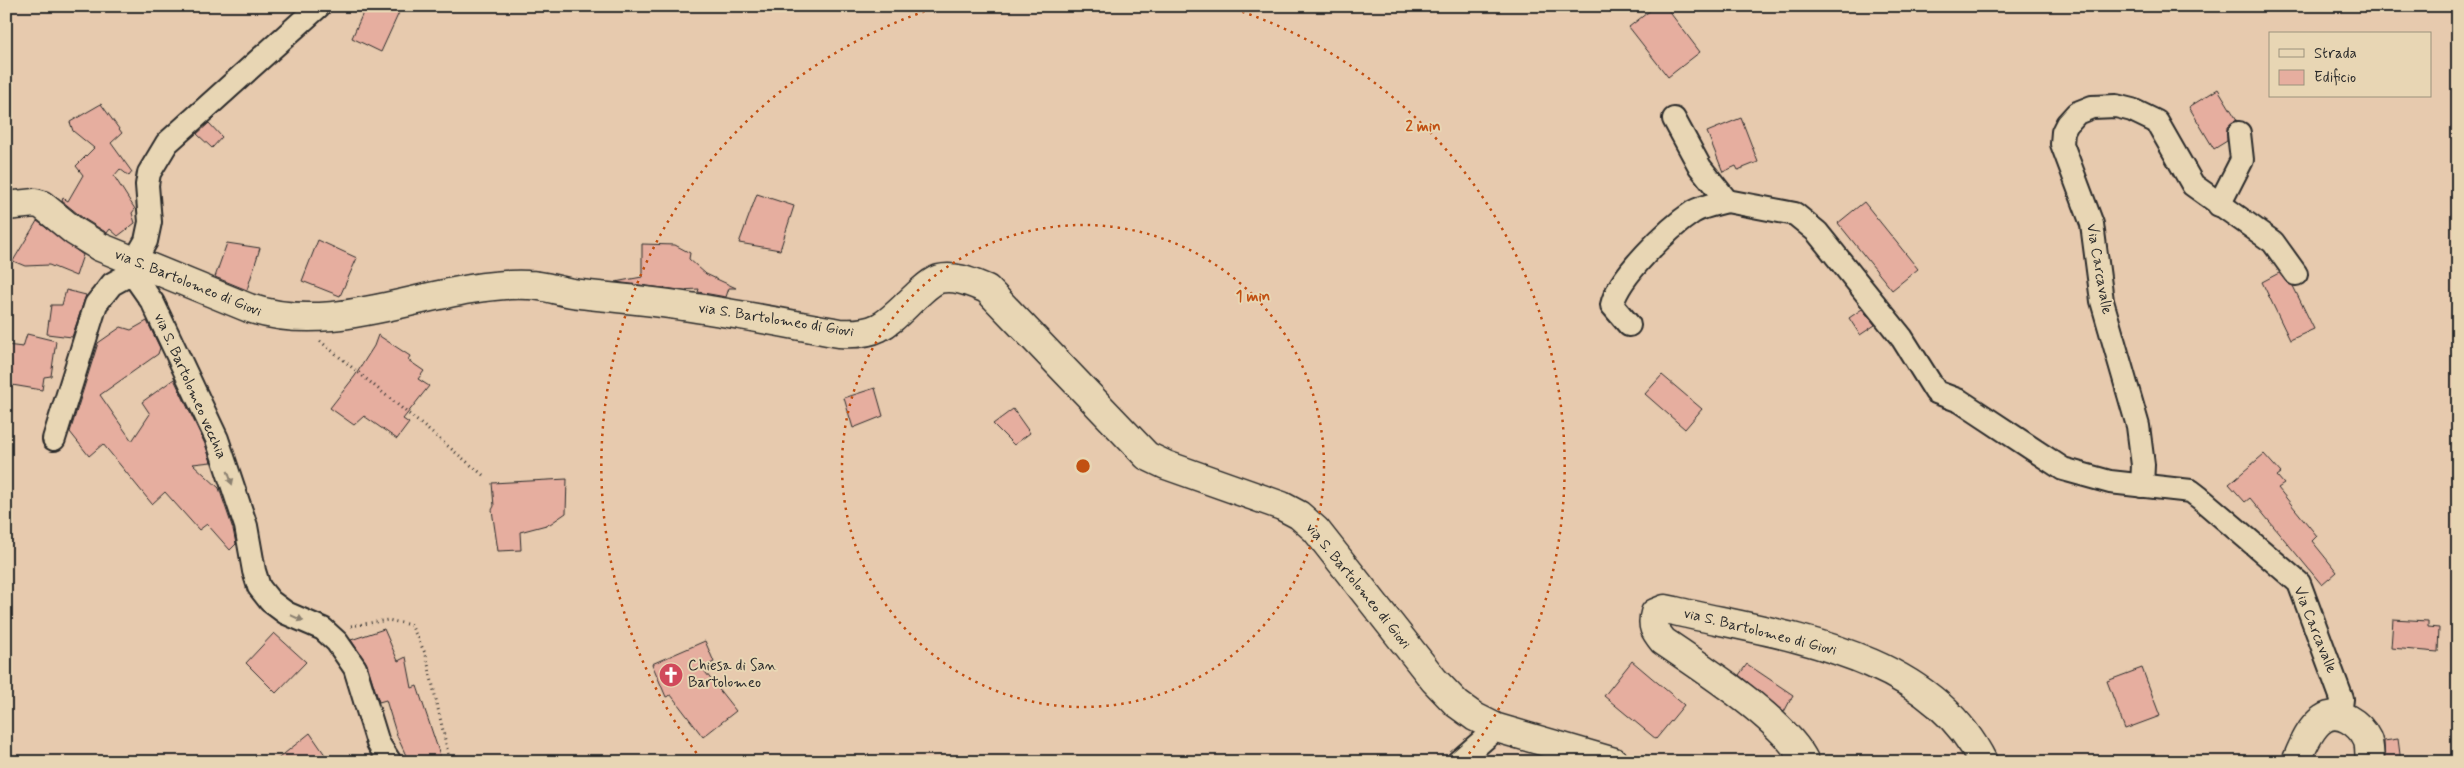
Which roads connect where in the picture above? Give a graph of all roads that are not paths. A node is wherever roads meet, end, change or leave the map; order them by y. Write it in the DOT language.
graph roads {
  1 [pos="302,6"];
  2 [pos="319,6"];
  3 [pos="1674,119"];
  4 [pos="2239,133"];
  5 [pos="1727,201"];
  6 [pos="2219,205"];
  7 [pos="6,206"];
  8 [pos="131,264"];
  9 [pos="2296,274"];
  10 [pos="1629,325"];
  11 [pos="54,439"];
  12 [pos="2142,486"];
  13 [pos="2340,716"];
  14 [pos="1497,728"];
  15 [pos="390,762"];
  16 [pos="1458,762"];
  17 [pos="1614,762"];
  18 [pos="1805,762"];
  19 [pos="1983,762"];
  20 [pos="2296,762"];
  21 [pos="2370,762"];
  1 -- 8 [label="street"];
  2 -- 8 [label="street"];
  3 -- 5 [label="street"];
  4 -- 6 [label="street"];
  5 -- 10 [label="street, Via Carcavalle"];
  5 -- 12 [label="street, Via Carcavalle"];
  6 -- 9 [label="street, Via Carcavalle"];
  6 -- 12 [label="street, Via Carcavalle"];
  7 -- 8 [label="street, via S. Bartolomeo di Giovi"];
  8 -- 11 [label="street"];
  8 -- 14 [label="street, via S. Bartolomeo di Giovi"];
  8 -- 15 [label="street, via S. Bartolomeo vecchia, one-way"];
  12 -- 13 [label="street, Via Carcavalle"];
  13 -- 20 [label="street"];
  13 -- 21 [label="street"];
  14 -- 16 [label="street"];
  14 -- 17 [label="street, via S. Bartolomeo di Giovi"];
  18 -- 19 [label="street, via S. Bartolomeo di Giovi"];
}
